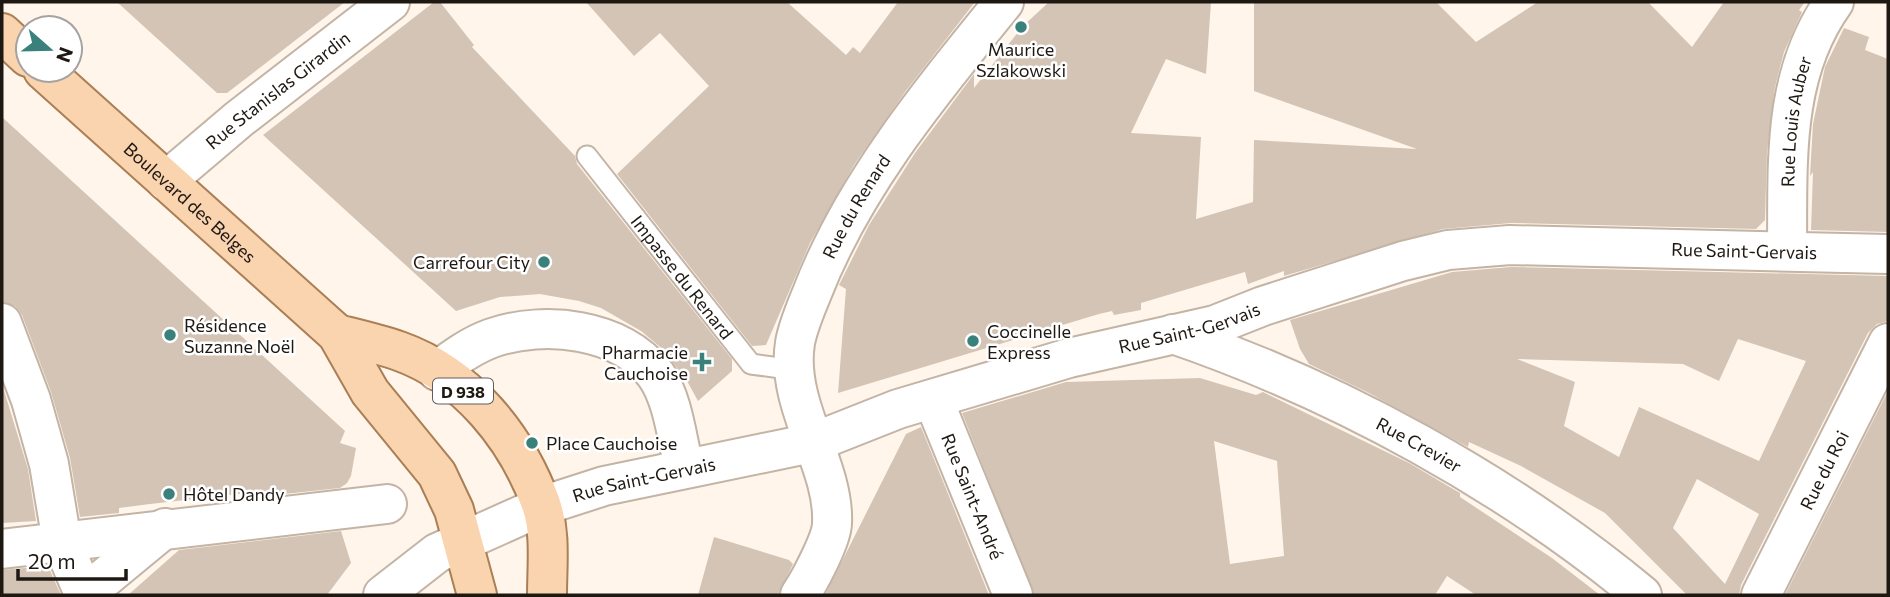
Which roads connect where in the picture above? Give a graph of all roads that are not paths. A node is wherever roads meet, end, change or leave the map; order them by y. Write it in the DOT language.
graph roads {
  1 [pos="390,2"];
  2 [pos="1004,2"];
  3 [pos="1834,2"];
  4 [pos="59,84"];
  5 [pos="587,156"];
  6 [pos="166,181"];
  7 [pos="1787,251"];
  8 [pos="1888,254"];
  9 [pos="2,323"];
  10 [pos="337,334"];
  11 [pos="1173,334"];
  12 [pos="1888,343"];
  13 [pos="795,370"];
  14 [pos="437,371"];
  15 [pos="933,399"];
  16 [pos="812,443"];
  17 [pos="684,467"];
  18 [pos="387,504"];
  19 [pos="541,506"];
  20 [pos="166,528"];
  21 [pos="464,541"];
  22 [pos="62,542"];
  23 [pos="2,549"];
  24 [pos="84,595"];
  25 [pos="383,595"];
  26 [pos="477,595"];
  27 [pos="547,595"];
  28 [pos="800,595"];
  29 [pos="1013,595"];
  30 [pos="1642,595"];
  31 [pos="1760,595"];
  1 -- 6 [label="street, Rue Stanislas Girardin"];
  2 -- 13 [label="street, Rue du Renard"];
  3 -- 7 [label="street, Rue Louis Auber"];
  4 -- 6 [label="main road, Boulevard des Belges / D 938"];
  5 -- 13 [label="lane, Impasse du Renard"];
  6 -- 10 [label="main road, Boulevard des Belges / D 938"];
  7 -- 8 [label="street, Rue Saint-Gervais"];
  7 -- 11 [label="street, Rue Saint-Gervais"];
  9 -- 22 [label="street"];
  10 -- 14 [label="main road, Boulevard des Belges / D 938"];
  10 -- 21 [label="main road, Boulevard des Belges / D 938"];
  11 -- 15 [label="street, Rue Saint-Gervais"];
  11 -- 30 [label="street, Rue Crevier"];
  12 -- 31 [label="street, Rue du Roi"];
  13 -- 16 [label="street, Rue du Renard"];
  14 -- 17 [label="street"];
  14 -- 19 [label="main road, Boulevard des Belges / D 938"];
  15 -- 16 [label="street, Rue Saint-Gervais"];
  15 -- 29 [label="street, Rue Saint-André"];
  16 -- 17 [label="street, Rue Saint-Gervais"];
  16 -- 28 [label="street, Rue du Renard"];
  17 -- 19 [label="street, Rue Saint-Gervais"];
  18 -- 20 [label="street"];
  19 -- 21 [label="street, Rue Saint-Gervais"];
  19 -- 27 [label="main road, D 938"];
  20 -- 22 [label="street"];
  20 -- 24 [label="street"];
  21 -- 25 [label="street, Rue Saint-Gervais"];
  21 -- 26 [label="main road, D 938"];
  22 -- 23 [label="street"];
  22 -- 24 [label="street"];
}
